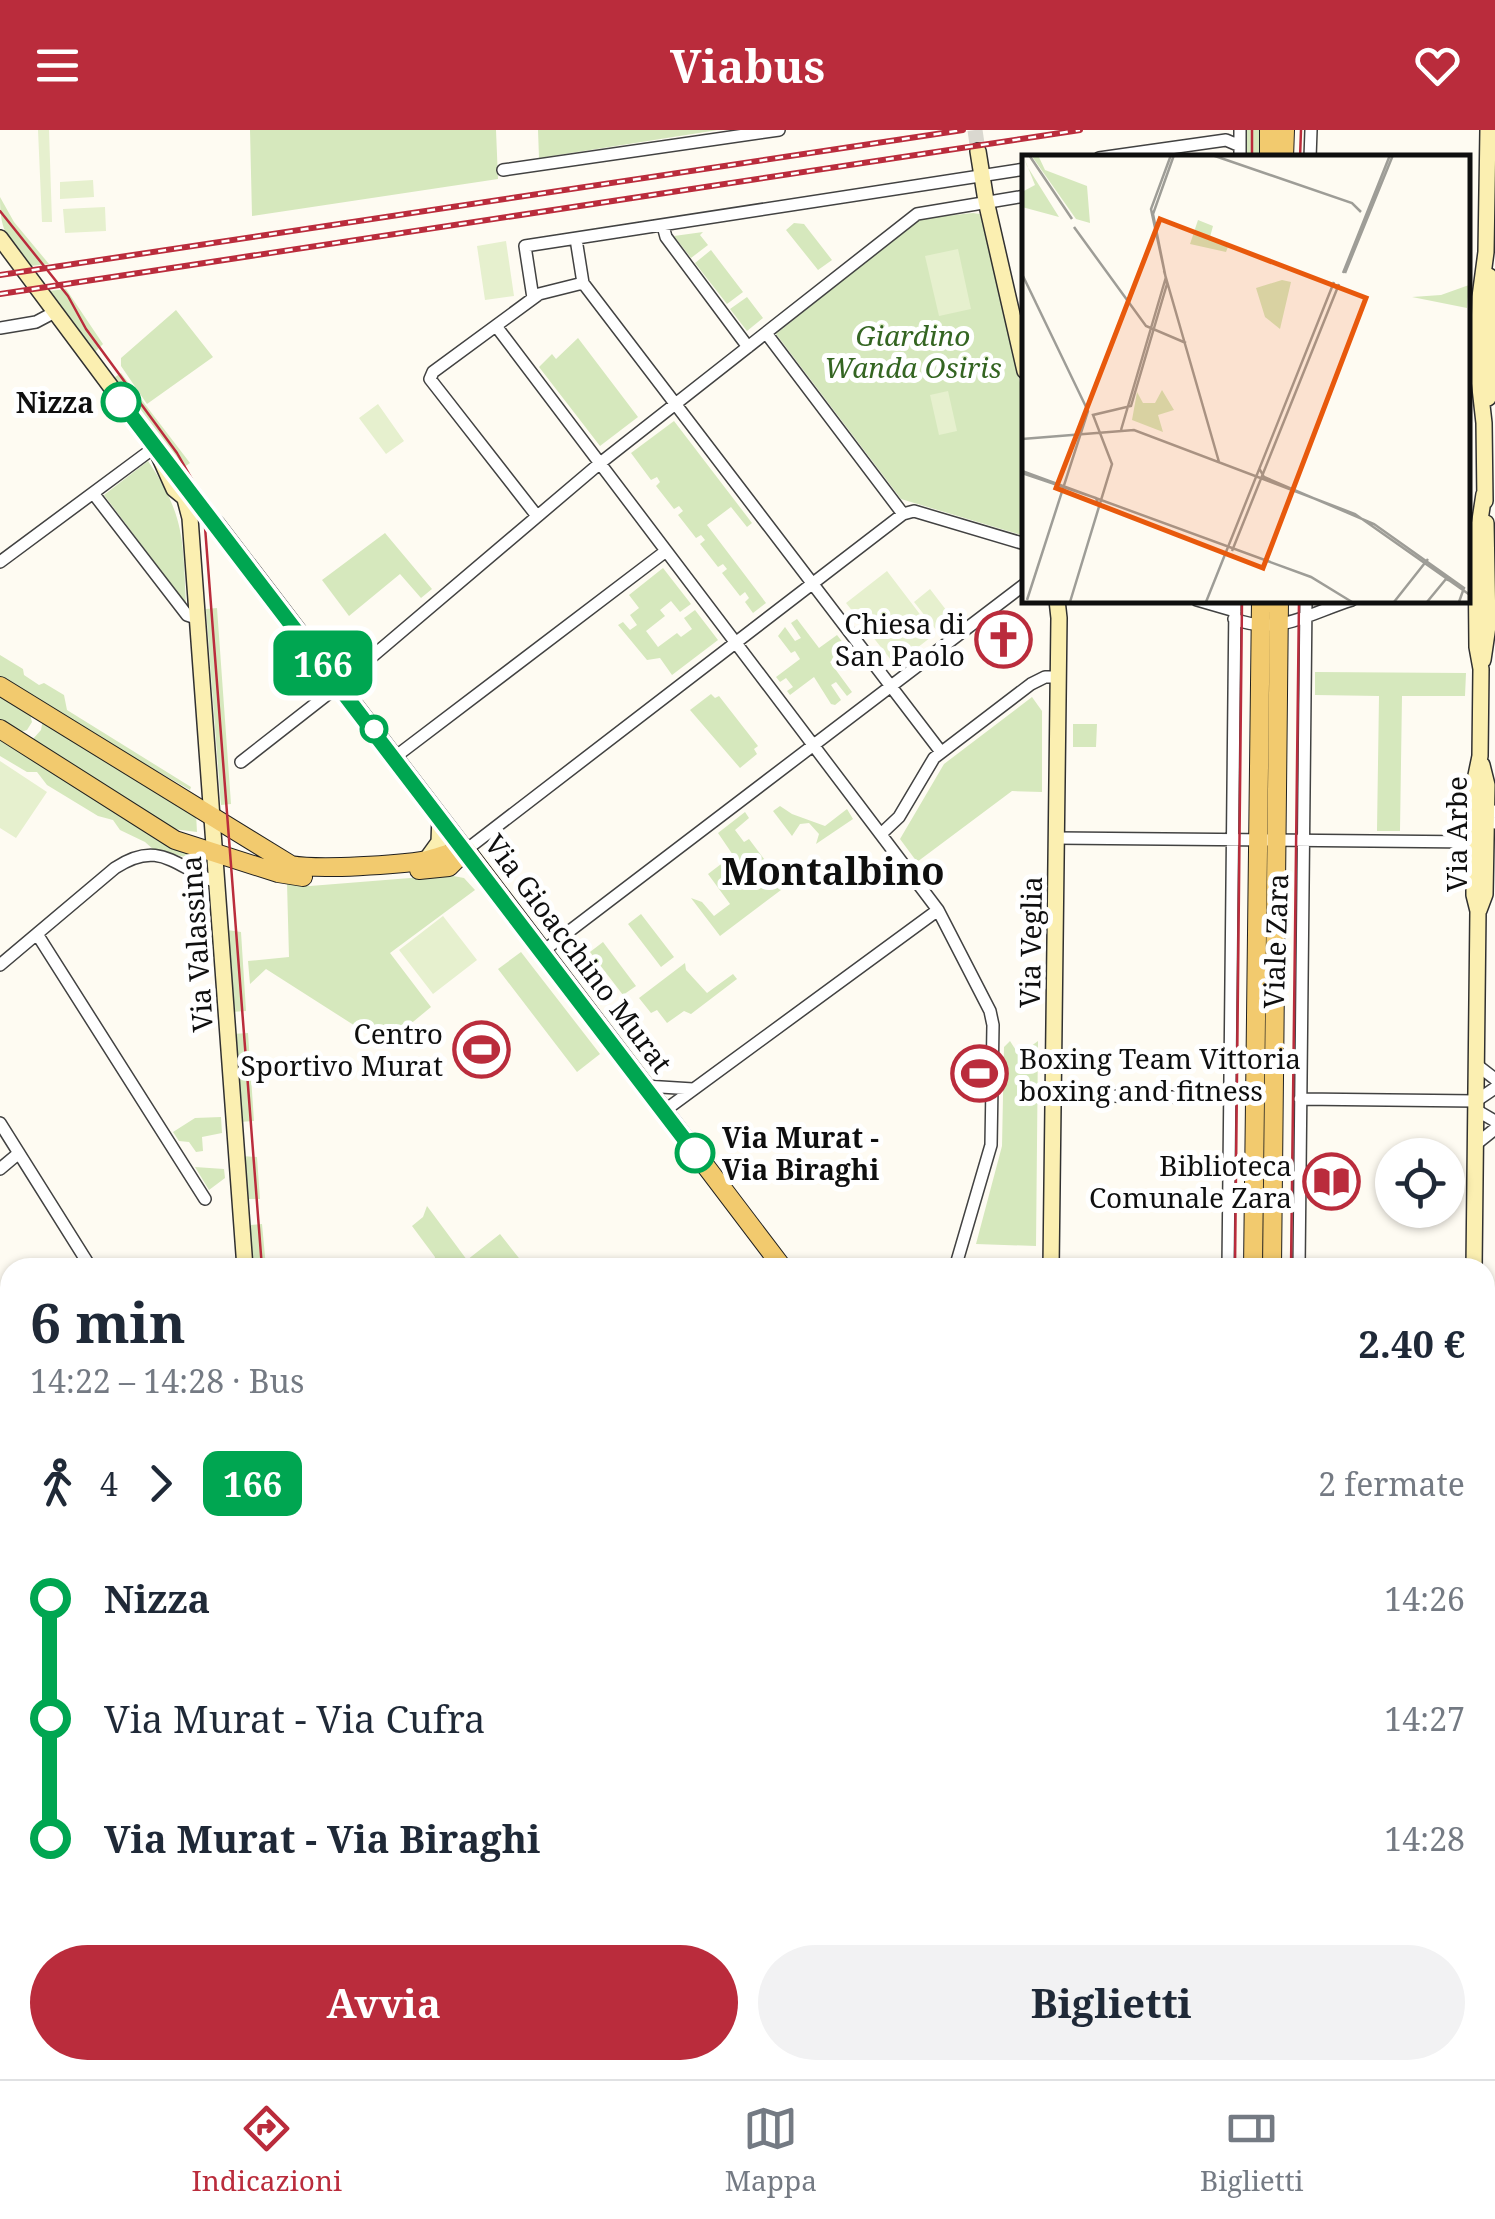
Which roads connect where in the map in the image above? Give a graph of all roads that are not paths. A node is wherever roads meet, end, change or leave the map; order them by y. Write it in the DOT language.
graph roads {
  1 [pos="779,130"];
  2 [pos="1240,130"];
  3 [pos="1488,130"];
  4 [pos="738,133"];
  5 [pos="978,151"];
  6 [pos="1240,152"];
  7 [pos="1492,154"];
  8 [pos="1120,155"];
  9 [pos="503,170"];
  10 [pos="1022,170"];
  11 [pos="982,177"];
  12 [pos="937,184"];
  13 [pos="913,188"];
  14 [pos="1022,196"];
  15 [pos="986,202"];
  16 [pos="939,209"];
  17 [pos="916,214"];
  18 [pos="664,226"];
  19 [pos="0,238"];
  20 [pos="576,238"];
  21 [pos="582,283"];
  22 [pos="533,298"];
  23 [pos="53,312"];
  24 [pos="496,326"];
  25 [pos="0,328"];
  26 [pos="1486,328"];
  27 [pos="766,333"];
  28 [pos="748,347"];
  29 [pos="1483,356"];
  30 [pos="1022,358"];
  31 [pos="677,404"];
  32 [pos="155,447"];
  33 [pos="599,464"];
  34 [pos="180,489"];
  35 [pos="93,493"];
  36 [pos="1484,494"];
  37 [pos="903,514"];
  38 [pos="537,516"];
  39 [pos="211,519"];
  40 [pos="189,536"];
  41 [pos="1022,543"];
  42 [pos="666,551"];
  43 [pos="0,562"];
  44 [pos="1492,563"];
  45 [pos="813,584"];
  46 [pos="1022,586"];
  47 [pos="1482,594"];
  48 [pos="1059,602"];
  49 [pos="1204,602"];
  50 [pos="1262,602"];
  51 [pos="1278,602"];
  52 [pos="1306,602"];
  53 [pos="1346,602"];
  54 [pos="1234,610"];
  55 [pos="1306,616"];
  56 [pos="196,618"];
  57 [pos="1270,627"];
  58 [pos="1491,636"];
  59 [pos="736,643"];
  60 [pos="1481,668"];
  61 [pos="1058,677"];
  62 [pos="338,683"];
  63 [pos="0,686"];
  64 [pos="892,687"];
  65 [pos="32,706"];
  66 [pos="1488,713"];
  67 [pos="2,730"];
  68 [pos="815,746"];
  69 [pos="940,752"];
  70 [pos="1480,756"];
  71 [pos="395,757"];
  72 [pos="240,762"];
  73 [pos="209,776"];
  74 [pos="179,796"];
  75 [pos="440,816"];
  76 [pos="212,817"];
  77 [pos="1492,817"];
  78 [pos="881,834"];
  79 [pos="1056,838"];
  80 [pos="1235,840"];
  81 [pos="1268,840"];
  82 [pos="1305,840"];
  83 [pos="1485,840"];
  84 [pos="466,850"];
  85 [pos="214,851"];
  86 [pos="426,860"];
  87 [pos="216,882"];
  88 [pos="938,910"];
  89 [pos="36,934"];
  90 [pos="542,952"];
  91 [pos="0,965"];
  92 [pos="1476,1064"];
  93 [pos="1495,1079"];
  94 [pos="644,1086"];
  95 [pos="1495,1088"];
  96 [pos="694,1090"];
  97 [pos="1053,1095"];
  98 [pos="1229,1098"];
  99 [pos="1300,1099"];
  100 [pos="1476,1105"];
  101 [pos="664,1111"];
  102 [pos="1495,1120"];
  103 [pos="0,1123"];
  104 [pos="1495,1128"];
  105 [pos="1476,1145"];
  106 [pos="19,1153"];
  107 [pos="0,1169"];
  108 [pos="205,1199"];
  109 [pos="85,1258"];
  110 [pos="244,1258"];
  111 [pos="775,1258"];
  112 [pos="958,1258"];
  113 [pos="1051,1258"];
  114 [pos="1228,1258"];
  115 [pos="1253,1258"];
  116 [pos="1272,1258"];
  117 [pos="1300,1258"];
  118 [pos="1474,1258"];
  1 -- 4 [label="street"];
  2 -- 6 [label="street"];
  3 -- 7 [label="street, Via Arbe"];
  4 -- 9 [label="street"];
  5 -- 11 [label="street"];
  6 -- 8 [label="street"];
  7 -- 26 [label="street, Via Arbe"];
  10 -- 11 [label="street"];
  11 -- 12 [label="street"];
  11 -- 15 [label="street"];
  12 -- 13 [label="street"];
  12 -- 16 [label="street"];
  13 -- 17 [label="street"];
  13 -- 18 [label="street"];
  14 -- 15 [label="street"];
  15 -- 16 [label="street"];
  15 -- 30 [label="street"];
  16 -- 17 [label="street"];
  17 -- 27 [label="street"];
  18 -- 20 [label="street"];
  18 -- 28 [label="street"];
  19 -- 23 [label="street, Via Gioacchino Murat"];
  20 -- 21 [label="street"];
  20 -- 22 [label="street"];
  21 -- 22 [label="street"];
  21 -- 31 [label="street"];
  22 -- 24 [label="street"];
  23 -- 25 [label="street"];
  23 -- 32 [label="street, Via Gioacchino Murat"];
  24 -- 33 [label="street"];
  24 -- 38 [label="street"];
  26 -- 29 [label="street, Via Arbe"];
  27 -- 28 [label="street"];
  27 -- 37 [label="street"];
  28 -- 31 [label="street"];
  29 -- 36 [label="street, Via Arbe"];
  31 -- 33 [label="street"];
  31 -- 45 [label="street"];
  32 -- 34 [label="street, Via Gioacchino Murat"];
  32 -- 35 [label="street"];
  33 -- 38 [label="street"];
  33 -- 42 [label="street"];
  34 -- 39 [label="street, Via Gioacchino Murat"];
  34 -- 40 [label="street, Via Valassina"];
  35 -- 43 [label="street"];
  35 -- 56 [label="street"];
  36 -- 44 [label="street, Via Arbe"];
  36 -- 47 [label="street, Via Arbe"];
  37 -- 41 [label="street"];
  37 -- 45 [label="street"];
  38 -- 62 [label="street"];
  39 -- 40 [label="street"];
  39 -- 62 [label="street, Via Gioacchino Murat"];
  40 -- 56 [label="street, Via Valassina"];
  42 -- 59 [label="street"];
  42 -- 71 [label="street"];
  44 -- 47 [label="street, Via Arbe"];
  45 -- 59 [label="street"];
  45 -- 64 [label="street"];
  46 -- 64 [label="street"];
  47 -- 58 [label="street, Via Arbe"];
  47 -- 60 [label="street, Via Arbe"];
  48 -- 61 [label="street, Via Veglia"];
  49 -- 54 [label="street"];
  50 -- 57 [label="main road, Viale Zara"];
  51 -- 57 [label="main road, Viale Zara"];
  52 -- 55 [label="street, Viale Zara"];
  53 -- 55 [label="street"];
  54 -- 57 [label="street"];
  54 -- 80 [label="street, Viale Zara"];
  55 -- 57 [label="street"];
  55 -- 82 [label="street, Viale Zara"];
  56 -- 73 [label="street, Via Valassina"];
  57 -- 81 [label="main road, Viale Zara"];
  58 -- 60 [label="street, Via Arbe"];
  59 -- 68 [label="street"];
  59 -- 84 [label="street"];
  60 -- 66 [label="street, Via Arbe"];
  61 -- 69 [label="street"];
  61 -- 79 [label="street, Via Veglia"];
  62 -- 71 [label="street, Via Gioacchino Murat"];
  62 -- 72 [label="street"];
  63 -- 65 [label="main road"];
  64 -- 68 [label="street"];
  64 -- 69 [label="street"];
  65 -- 67 [label="main road"];
  65 -- 74 [label="main road"];
  66 -- 70 [label="street, Via Arbe"];
  67 -- 85 [label="main road"];
  68 -- 78 [label="street"];
  68 -- 90 [label="street"];
  69 -- 78 [label="street"];
  70 -- 77 [label="street, Via Arbe"];
  70 -- 83 [label="street, Via Arbe"];
  71 -- 75 [label="street, Via Gioacchino Murat"];
  73 -- 74 [label="street"];
  73 -- 76 [label="street, Via Valassina"];
  74 -- 76 [label="main road"];
  75 -- 84 [label="street, Via Gioacchino Murat"];
  75 -- 86 [label="street, Via Gioacchino Murat"];
  76 -- 85 [label="street, Via Valassina"];
  76 -- 86 [label="main road"];
  77 -- 83 [label="street, Via Arbe"];
  78 -- 88 [label="street"];
  79 -- 80 [label="street"];
  79 -- 97 [label="street, Via Veglia"];
  80 -- 81 [label="street, Viale Zara"];
  80 -- 98 [label="street, Viale Zara"];
  81 -- 82 [label="street"];
  81 -- 115 [label="main road, Viale Zara"];
  81 -- 116 [label="main road, Viale Zara"];
  82 -- 83 [label="street"];
  82 -- 99 [label="street, Viale Zara"];
  83 -- 92 [label="street, Via Arbe"];
  84 -- 85 [label="main road"];
  84 -- 86 [label="main road"];
  84 -- 90 [label="main road, Via Gioacchino Murat"];
  85 -- 87 [label="street, Via Valassina"];
  87 -- 89 [label="street"];
  87 -- 110 [label="street, Via Valassina"];
  88 -- 96 [label="street"];
  88 -- 112 [label="street"];
  89 -- 91 [label="street"];
  89 -- 108 [label="street"];
  90 -- 94 [label="main road, Via Gioacchino Murat"];
  92 -- 93 [label="street"];
  92 -- 100 [label="street, Via Arbe"];
  94 -- 96 [label="street"];
  94 -- 101 [label="main road, Via Gioacchino Murat"];
  95 -- 100 [label="street"];
  96 -- 101 [label="street"];
  97 -- 98 [label="street"];
  97 -- 113 [label="street, Via Veglia"];
  98 -- 114 [label="street, Viale Zara"];
  99 -- 100 [label="street"];
  99 -- 117 [label="street, Viale Zara"];
  100 -- 102 [label="street"];
  100 -- 105 [label="street, Via Arbe"];
  101 -- 111 [label="main road, Via Gioacchino Murat"];
  103 -- 106 [label="street"];
  104 -- 105 [label="street"];
  105 -- 118 [label="street, Via Arbe"];
  106 -- 107 [label="street"];
  106 -- 109 [label="street"];
}
